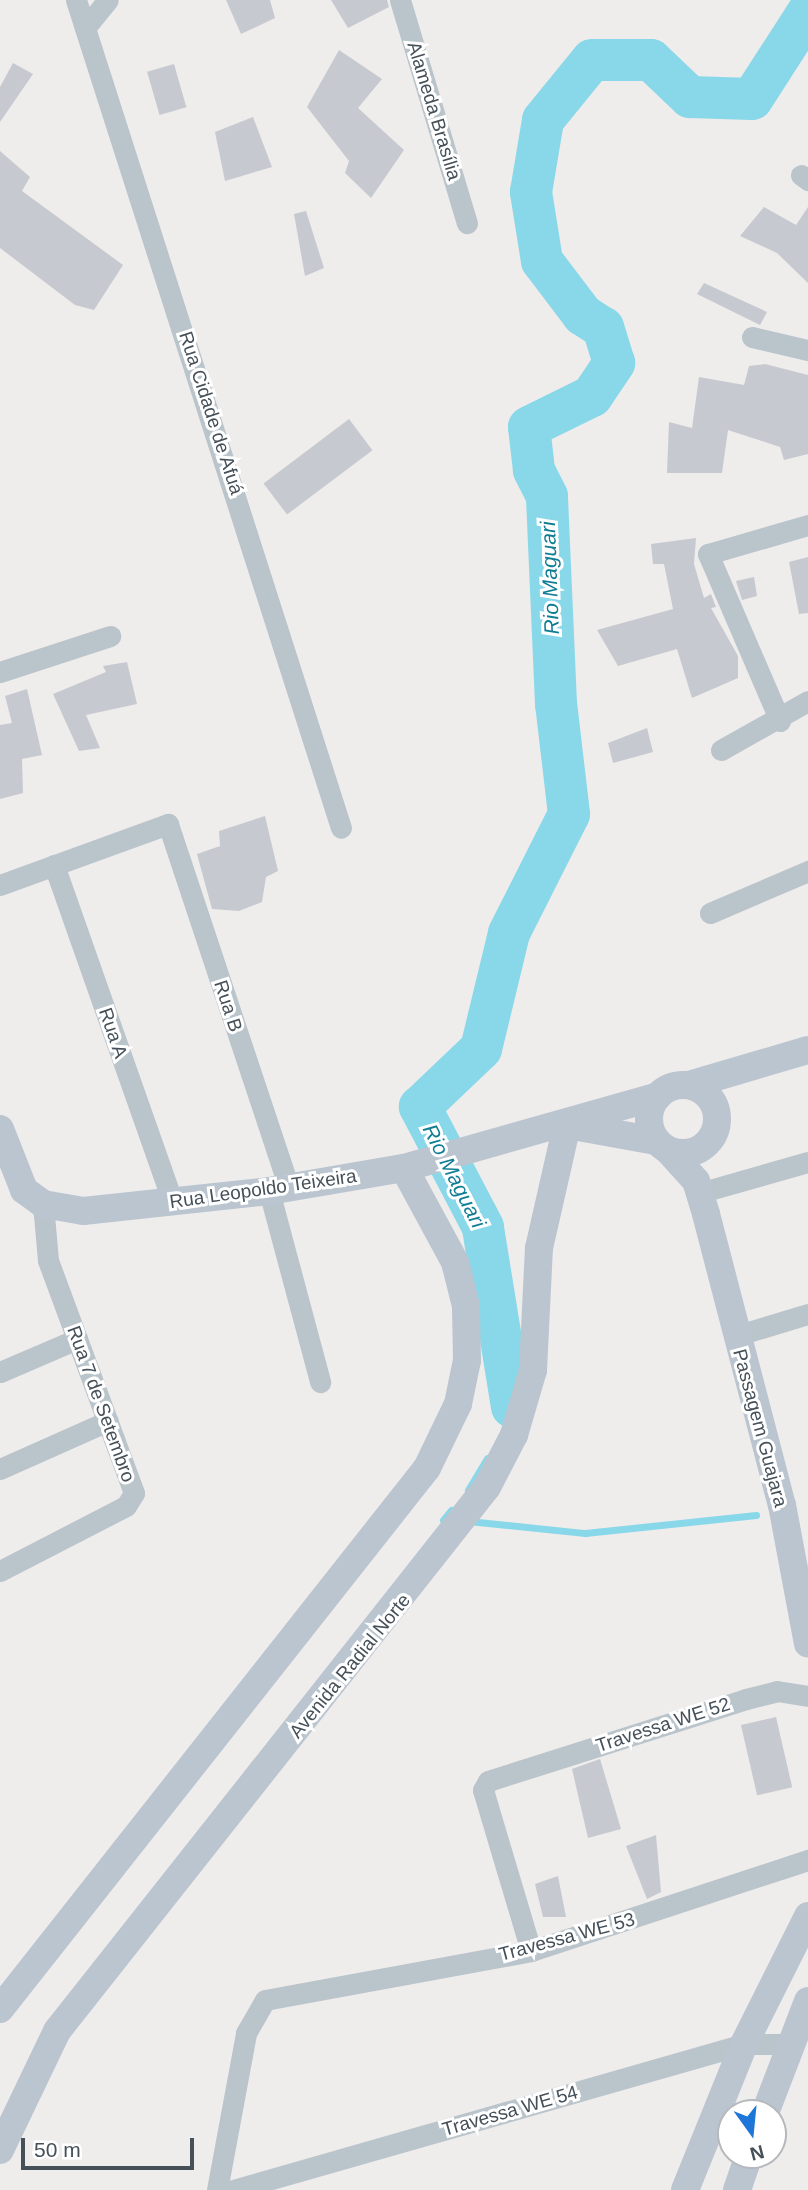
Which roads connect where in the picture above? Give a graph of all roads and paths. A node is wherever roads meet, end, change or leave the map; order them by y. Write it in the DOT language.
graph roads {
  1 [pos="76,0"];
  2 [pos="108,0"];
  3 [pos="400,0"];
  4 [pos="85,28"];
  5 [pos="467,223"];
  6 [pos="752,337"];
  7 [pos="808,350"];
  8 [pos="808,525"];
  9 [pos="110,636"];
  10 [pos="0,672"];
  11 [pos="808,701"];
  12 [pos="780,721"];
  13 [pos="721,750"];
  14 [pos="341,828"];
  15 [pos="54,865"];
  16 [pos="808,872"];
  17 [pos="0,885"];
  18 [pos="710,913"];
  19 [pos="808,1050"];
  20 [pos="688,1085"];
  21 [pos="657,1096"];
  22 [pos="567,1125"];
  23 [pos="0,1129"];
  24 [pos="708,1142"];
  25 [pos="662,1145"];
  26 [pos="808,1161"];
  27 [pos="413,1165"];
  28 [pos="279,1190"];
  29 [pos="172,1201"];
  30 [pos="709,1201"];
  31 [pos="43,1204"];
  32 [pos="808,1314"];
  33 [pos="735,1336"];
  34 [pos="77,1339"];
  35 [pos="0,1372"];
  36 [pos="320,1381"];
  37 [pos="108,1421"];
  38 [pos="0,1469"];
  39 [pos="0,1571"];
  40 [pos="808,1644"];
  41 [pos="808,1696"];
  42 [pos="808,1860"];
  43 [pos="808,1916"];
  44 [pos="531,1951"];
  45 [pos="808,2001"];
  46 [pos="1,2006"];
  47 [pos="744,2044"];
  48 [pos="790,2044"];
  49 [pos="770,2099"];
  50 [pos="0,2150"];
  51 [pos="744,2169"];
  52 [pos="218,2190"];
  53 [pos="233,2190"];
  54 [pos="685,2190"];
  55 [pos="737,2190"];
  1 -- 4 [label="street, Rua Cidade de Afuá"];
  2 -- 4 [label="street"];
  3 -- 5 [label="street, Alameda Brasília"];
  4 -- 14 [label="street, Rua Cidade de Afuá"];
  6 -- 7 [label="street"];
  8 -- 12 [label="street"];
  9 -- 10 [label="street"];
  11 -- 12 [label="street"];
  12 -- 13 [label="street"];
  15 -- 17 [label="street"];
  15 -- 28 [label="street, Rua B"];
  15 -- 29 [label="street, Rua A"];
  16 -- 18 [label="street"];
  19 -- 20 [label="main road"];
  20 -- 21 [label="main road"];
  20 -- 24 [label="main road"];
  21 -- 22 [label="main road, Rua Leopoldo Teixeira"];
  21 -- 25 [label="main road"];
  22 -- 25 [label="main road, Rua Leopoldo Teixeira"];
  22 -- 27 [label="main road, Rua Leopoldo Teixeira"];
  22 -- 50 [label="main road, Avenida Radial Norte"];
  23 -- 31 [label="main road"];
  24 -- 25 [label="main road"];
  24 -- 30 [label="main road, Passagem Guajara"];
  25 -- 30 [label="main road, Passagem Guajara"];
  26 -- 30 [label="street"];
  27 -- 28 [label="main road, Rua Leopoldo Teixeira"];
  27 -- 46 [label="main road"];
  28 -- 29 [label="main road, Rua Leopoldo Teixeira"];
  28 -- 36 [label="street, Rua B"];
  29 -- 31 [label="main road, Rua Leopoldo Teixeira"];
  30 -- 33 [label="main road, Passagem Guajara"];
  31 -- 34 [label="street, Rua 7 de Setembro"];
  32 -- 33 [label="street"];
  33 -- 40 [label="main road, Passagem Guajara"];
  34 -- 35 [label="street"];
  34 -- 37 [label="street, Rua 7 de Setembro"];
  37 -- 38 [label="street"];
  37 -- 39 [label="street, Rua 7 de Setembro"];
  41 -- 44 [label="street, Travessa WE 52"];
  42 -- 44 [label="street, Travessa WE 53"];
  43 -- 47 [label="main road"];
  44 -- 52 [label="street, Travessa WE 53"];
  45 -- 48 [label="main road"];
  47 -- 48 [label="street, Travessa WE 54"];
  47 -- 53 [label="street, Travessa WE 54"];
  47 -- 54 [label="main road"];
  48 -- 49 [label="main road"];
  51 -- 55 [label="main road"];
}
